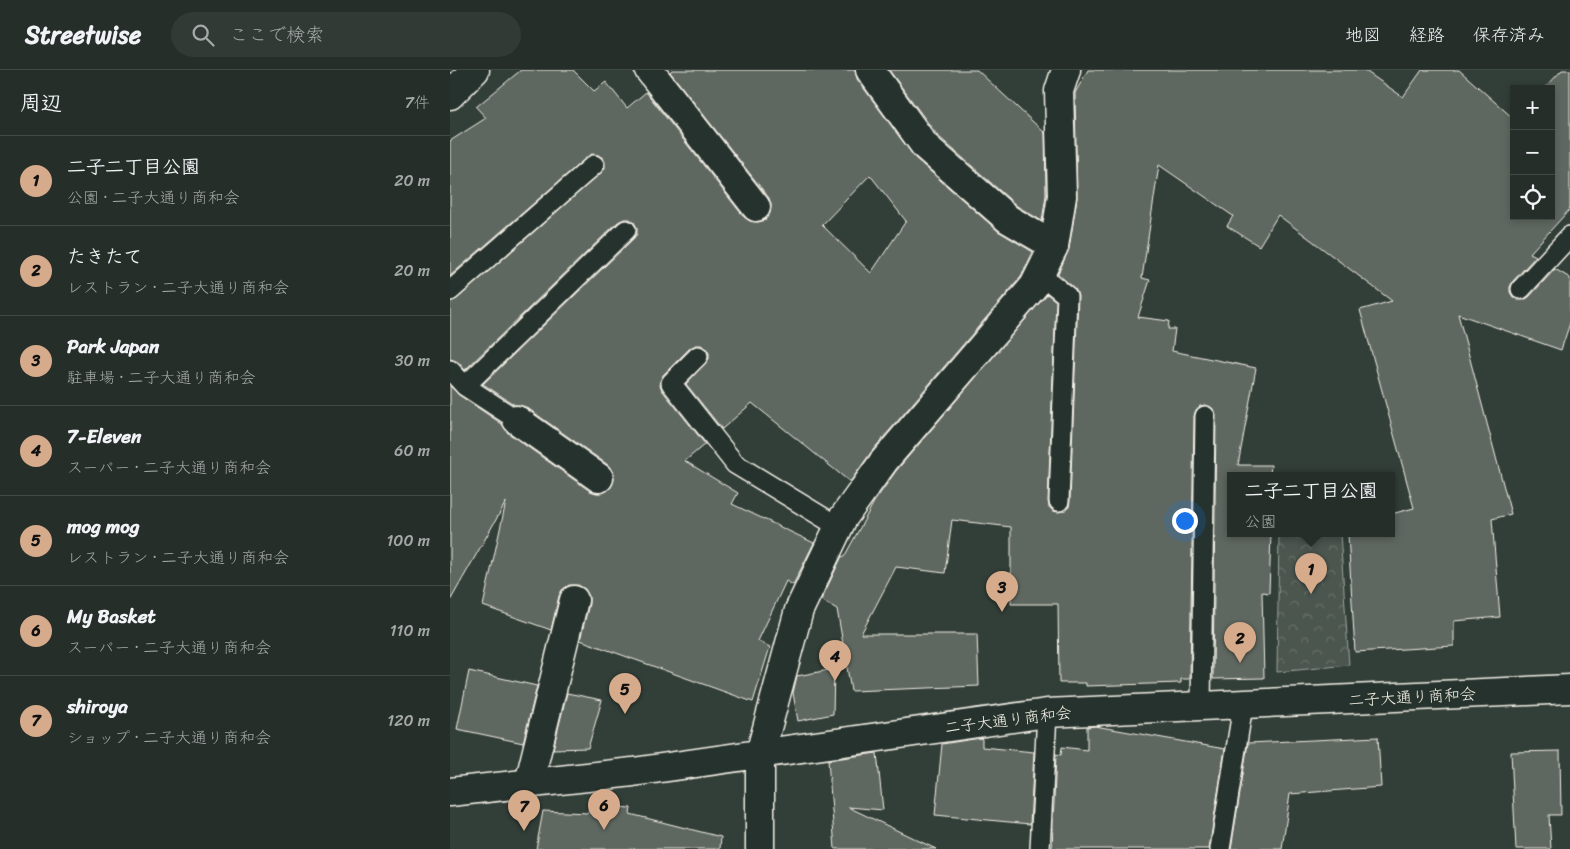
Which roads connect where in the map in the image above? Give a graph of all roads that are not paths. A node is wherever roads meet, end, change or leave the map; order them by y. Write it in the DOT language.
graph roads {
  1 [pos="475,70"];
  2 [pos="649,70"];
  3 [pos="870,70"];
  4 [pos="1066,70"];
  5 [pos="450,95"];
  6 [pos="594,165"];
  7 [pos="756,208"];
  8 [pos="626,230"];
  9 [pos="1570,236"];
  10 [pos="1054,246"];
  11 [pos="1040,274"];
  12 [pos="1520,289"];
  13 [pos="450,291"];
  14 [pos="698,356"];
  15 [pos="450,370"];
  16 [pos="466,386"];
  17 [pos="1205,416"];
  18 [pos="517,420"];
  19 [pos="599,478"];
  20 [pos="1059,501"];
  21 [pos="839,526"];
  22 [pos="574,600"];
  23 [pos="1570,689"];
  24 [pos="1243,705"];
  25 [pos="1201,706"];
  26 [pos="1047,713"];
  27 [pos="760,754"];
  28 [pos="529,783"];
  29 [pos="450,792"];
  30 [pos="760,849"];
  31 [pos="1040,849"];
  32 [pos="1220,849"];
  1 -- 5 [label="street"];
  2 -- 7 [label="street"];
  3 -- 10 [label="street"];
  4 -- 10 [label="street"];
  6 -- 13 [label="lane"];
  8 -- 16 [label="lane"];
  9 -- 12 [label="lane"];
  10 -- 11 [label="street"];
  11 -- 20 [label="lane"];
  11 -- 21 [label="street"];
  14 -- 21 [label="lane"];
  15 -- 16 [label="lane"];
  16 -- 18 [label="lane"];
  17 -- 25 [label="lane"];
  18 -- 19 [label="street"];
  21 -- 27 [label="street"];
  22 -- 28 [label="street"];
  23 -- 24 [label="street, 二子大通り商和会"];
  24 -- 25 [label="street, 二子大通り商和会"];
  24 -- 32 [label="lane"];
  25 -- 26 [label="street, 二子大通り商和会"];
  26 -- 27 [label="street, 二子大通り商和会"];
  26 -- 31 [label="lane"];
  27 -- 28 [label="street, 二子大通り商和会"];
  27 -- 30 [label="street"];
  28 -- 29 [label="street, 二子大通り商和会"];
}
